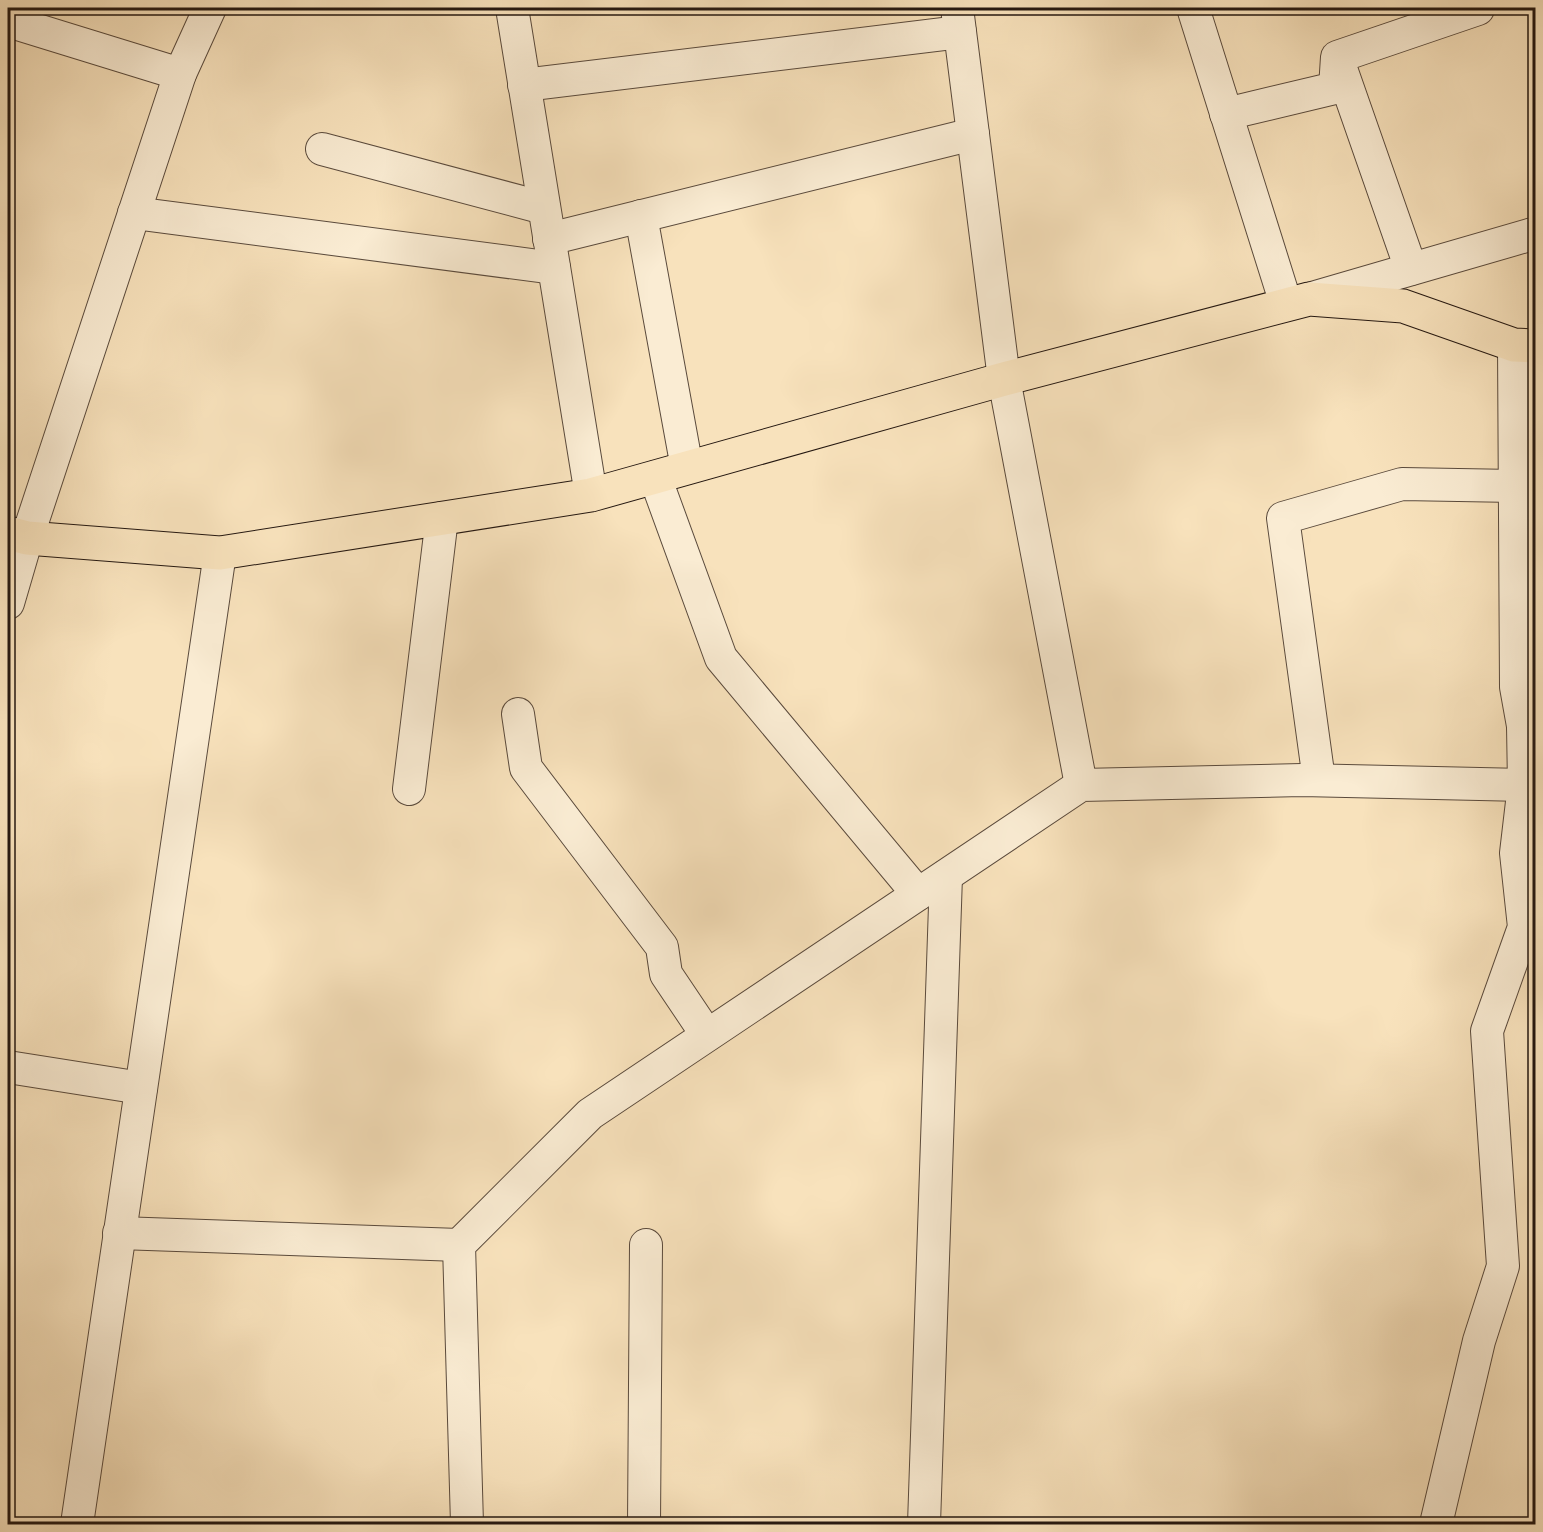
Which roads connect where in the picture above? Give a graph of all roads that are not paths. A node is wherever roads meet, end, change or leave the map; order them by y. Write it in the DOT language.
graph roads {
  1 [pos="210,8"];
  2 [pos="512,8"];
  3 [pos="1193,8"];
  4 [pos="1478,9"];
  5 [pos="958,20"];
  6 [pos="8,21"];
  7 [pos="1337,57"];
  8 [pos="180,74"];
  9 [pos="525,85"];
  10 [pos="1226,114"];
  11 [pos="973,134"];
  12 [pos="322,149"];
  13 [pos="544,208"];
  14 [pos="134,213"];
  15 [pos="641,216"];
  16 [pos="1536,233"];
  17 [pos="552,254"];
  18 [pos="1411,269"];
  19 [pos="1298,302"];
  20 [pos="1525,346"];
  21 [pos="1004,379"];
  22 [pos="687,468"];
  23 [pos="655,477"];
  24 [pos="1515,486"];
  25 [pos="591,495"];
  26 [pos="442,518"];
  27 [pos="17,535"];
  28 [pos="220,553"];
  29 [pos="1525,602"];
  30 [pos="8,603"];
  31 [pos="518,714"];
  32 [pos="1529,733"];
  33 [pos="1319,780"];
  34 [pos="1081,785"];
  35 [pos="1524,785"];
  36 [pos="409,789"];
  37 [pos="946,876"];
  38 [pos="918,894"];
  39 [pos="707,1035"];
  40 [pos="8,1067"];
  41 [pos="141,1088"];
  42 [pos="119,1233"];
  43 [pos="459,1245"];
  44 [pos="646,1245"];
  45 [pos="77,1524"];
  46 [pos="467,1524"];
  47 [pos="644,1524"];
  48 [pos="924,1524"];
  49 [pos="1436,1524"];
  1 -- 8 [label="street"];
  2 -- 9 [label="street"];
  3 -- 10 [label="street"];
  4 -- 7 [label="street"];
  5 -- 9 [label="street"];
  5 -- 11 [label="street"];
  6 -- 8 [label="street"];
  7 -- 10 [label="street"];
  7 -- 18 [label="street"];
  8 -- 14 [label="street"];
  9 -- 13 [label="street"];
  10 -- 19 [label="street"];
  11 -- 15 [label="street"];
  11 -- 21 [label="street"];
  12 -- 13 [label="street"];
  13 -- 17 [label="street"];
  14 -- 17 [label="street"];
  14 -- 27 [label="street"];
  15 -- 17 [label="street"];
  15 -- 22 [label="street"];
  16 -- 18 [label="street"];
  17 -- 25 [label="street"];
  18 -- 19 [label="street"];
  19 -- 20 [label="main road"];
  19 -- 21 [label="main road"];
  20 -- 24 [label="street"];
  21 -- 22 [label="main road"];
  21 -- 34 [label="street"];
  22 -- 23 [label="main road"];
  23 -- 25 [label="main road"];
  23 -- 38 [label="street"];
  24 -- 29 [label="street"];
  24 -- 33 [label="street"];
  25 -- 26 [label="main road"];
  26 -- 28 [label="main road"];
  26 -- 36 [label="street"];
  27 -- 28 [label="main road"];
  27 -- 30 [label="street"];
  28 -- 41 [label="street"];
  29 -- 32 [label="street"];
  31 -- 39 [label="street"];
  32 -- 35 [label="street"];
  33 -- 34 [label="street"];
  33 -- 35 [label="street"];
  34 -- 37 [label="street"];
  35 -- 49 [label="street"];
  37 -- 38 [label="street"];
  37 -- 48 [label="street"];
  38 -- 39 [label="street"];
  39 -- 43 [label="street"];
  40 -- 41 [label="street"];
  41 -- 42 [label="street"];
  42 -- 43 [label="street"];
  42 -- 45 [label="street"];
  43 -- 46 [label="street"];
  44 -- 47 [label="street"];
}
